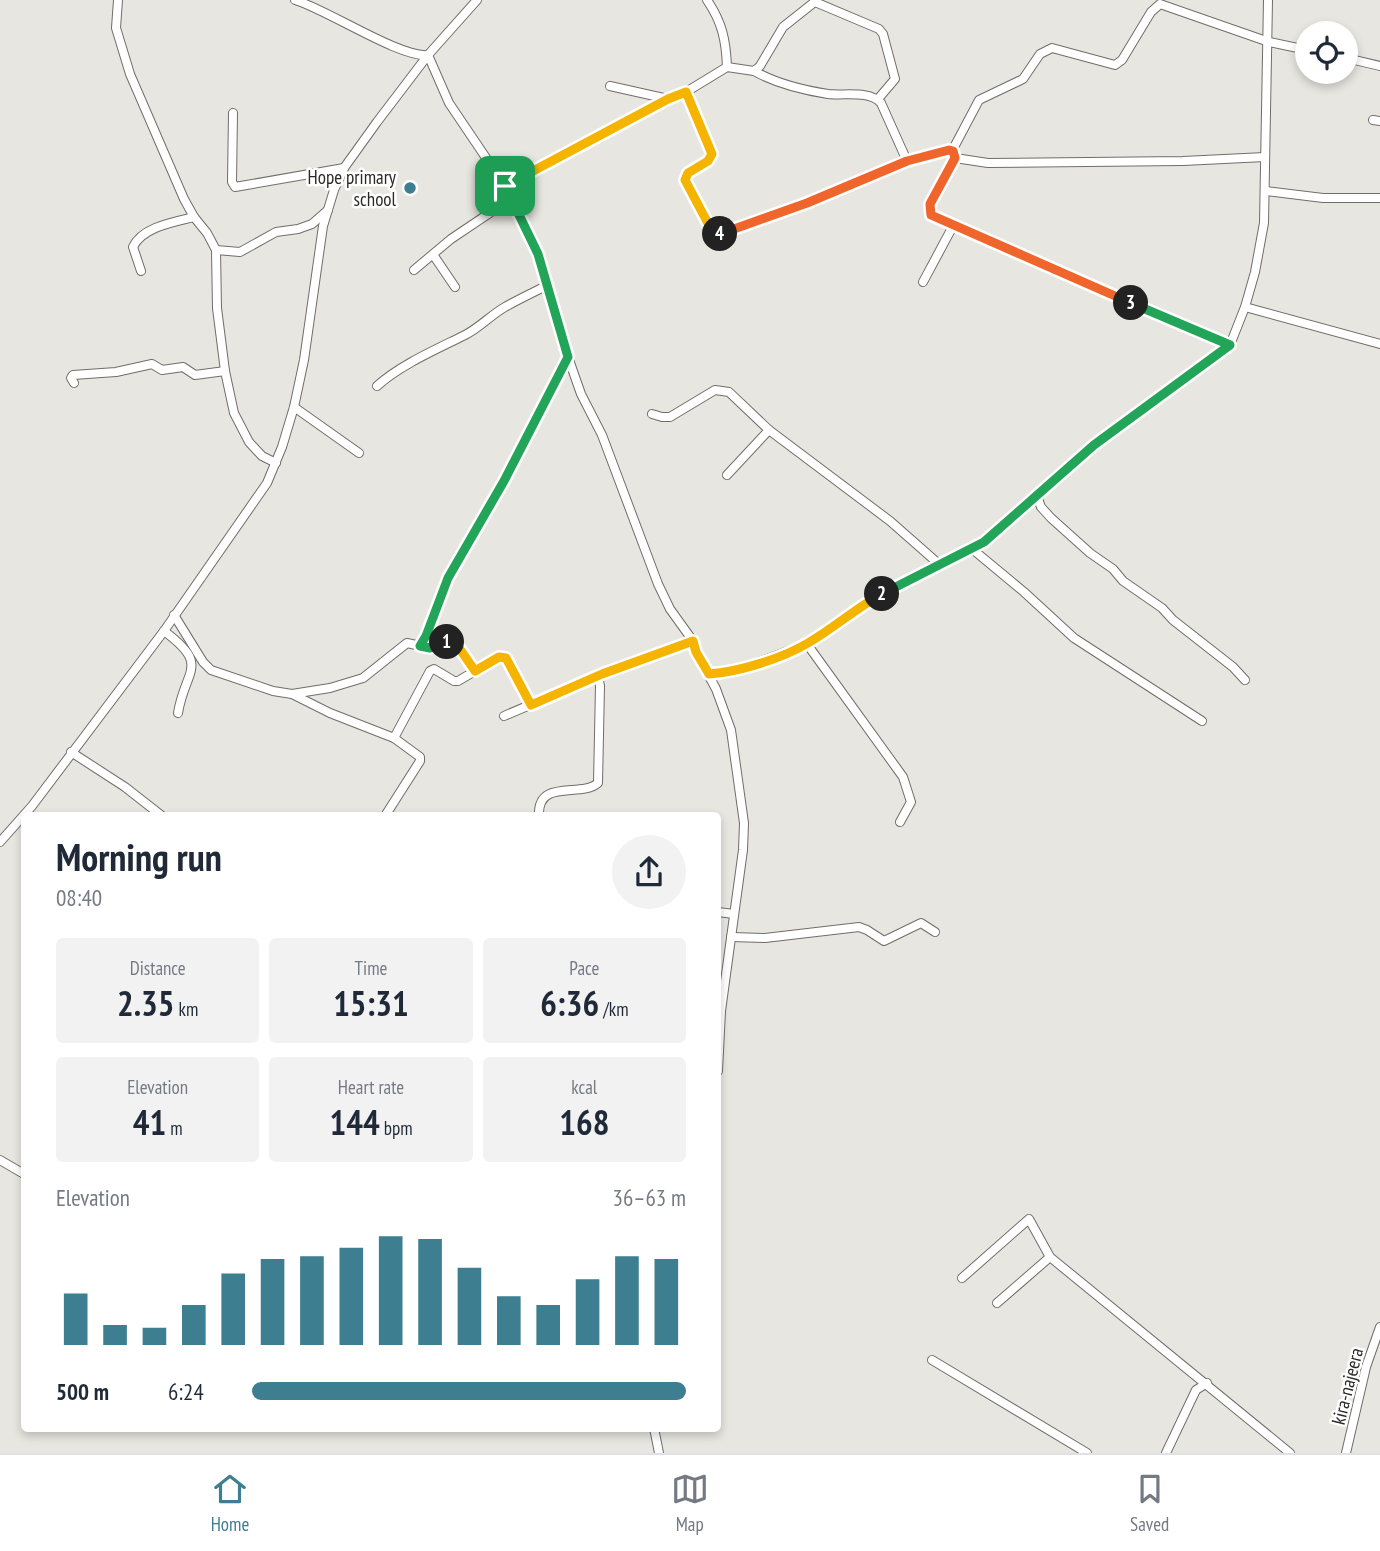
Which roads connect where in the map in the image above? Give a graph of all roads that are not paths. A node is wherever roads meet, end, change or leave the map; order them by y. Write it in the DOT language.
graph roads {
  1 [pos="118,0"];
  2 [pos="295,0"];
  3 [pos="477,0"];
  4 [pos="707,0"];
  5 [pos="1268,0"];
  6 [pos="816,1"];
  7 [pos="1269,42"];
  8 [pos="1295,47"];
  9 [pos="428,55"];
  10 [pos="1358,61"];
  11 [pos="1380,66"];
  12 [pos="727,67"];
  13 [pos="754,71"];
  14 [pos="610,86"];
  15 [pos="686,92"];
  16 [pos="668,99"];
  17 [pos="878,99"];
  18 [pos="233,113"];
  19 [pos="954,154"];
  20 [pos="1265,157"];
  21 [pos="907,161"];
  22 [pos="344,169"];
  23 [pos="505,186"];
  24 [pos="1266,191"];
  25 [pos="512,198"];
  26 [pos="1380,198"];
  27 [pos="328,209"];
  28 [pos="194,217"];
  29 [pos="953,226"];
  30 [pos="216,250"];
  31 [pos="433,256"];
  32 [pos="414,270"];
  33 [pos="141,271"];
  34 [pos="923,282"];
  35 [pos="548,285"];
  36 [pos="455,287"];
  37 [pos="1245,307"];
  38 [pos="1380,344"];
  39 [pos="1230,345"];
  40 [pos="568,357"];
  41 [pos="225,371"];
  42 [pos="74,383"];
  43 [pos="377,386"];
  44 [pos="294,407"];
  45 [pos="652,414"];
  46 [pos="769,430"];
  47 [pos="359,453"];
  48 [pos="276,463"];
  49 [pos="727,475"];
  50 [pos="1037,496"];
  51 [pos="971,548"];
  52 [pos="940,565"];
  53 [pos="174,615"];
  54 [pos="164,631"];
  55 [pos="693,641"];
  56 [pos="807,644"];
  57 [pos="420,646"];
  58 [pos="211,670"];
  59 [pos="475,671"];
  60 [pos="709,674"];
  61 [pos="191,675"];
  62 [pos="598,676"];
  63 [pos="1245,680"];
  64 [pos="292,694"];
  65 [pos="531,705"];
  66 [pos="178,713"];
  67 [pos="504,716"];
  68 [pos="1202,722"];
  69 [pos="394,738"];
  70 [pos="71,752"];
  71 [pos="27,812"];
  72 [pos="157,812"];
  73 [pos="388,812"];
  74 [pos="539,812"];
  75 [pos="21,818"];
  76 [pos="900,822"];
  77 [pos="0,842"];
  78 [pos="721,912"];
  79 [pos="734,914"];
  80 [pos="935,932"];
  81 [pos="731,937"];
  82 [pos="721,1011"];
  83 [pos="0,1160"];
  84 [pos="21,1172"];
  85 [pos="1051,1257"];
  86 [pos="962,1278"];
  87 [pos="997,1303"];
  88 [pos="1380,1327"];
  89 [pos="932,1360"];
  90 [pos="1207,1383"];
  91 [pos="655,1432"];
  92 [pos="659,1453"];
  93 [pos="1087,1453"];
  94 [pos="1166,1453"];
  95 [pos="1290,1453"];
  96 [pos="1346,1453"];
  97 [pos="1353,1453"];
  1 -- 28 [label="street"];
  2 -- 9 [label="street"];
  3 -- 9 [label="street"];
  4 -- 12 [label="street"];
  5 -- 7 [label="street"];
  6 -- 13 [label="street"];
  6 -- 17 [label="street"];
  7 -- 8 [label="street"];
  7 -- 19 [label="street"];
  7 -- 20 [label="street"];
  9 -- 22 [label="street"];
  9 -- 23 [label="street"];
  10 -- 11 [label="street"];
  12 -- 13 [label="street"];
  12 -- 15 [label="street"];
  13 -- 17 [label="street"];
  14 -- 16 [label="street"];
  15 -- 16 [label="street"];
  15 -- 21 [label="street"];
  16 -- 23 [label="street"];
  17 -- 21 [label="street"];
  18 -- 22 [label="street"];
  19 -- 20 [label="street"];
  19 -- 21 [label="street"];
  19 -- 29 [label="street"];
  20 -- 24 [label="street"];
  22 -- 27 [label="street"];
  23 -- 25 [label="street"];
  24 -- 26 [label="street"];
  24 -- 37 [label="street"];
  25 -- 31 [label="street"];
  25 -- 35 [label="street"];
  27 -- 30 [label="street"];
  27 -- 44 [label="street"];
  28 -- 30 [label="street"];
  28 -- 33 [label="street"];
  29 -- 34 [label="street"];
  29 -- 39 [label="street"];
  30 -- 41 [label="street"];
  31 -- 32 [label="street"];
  31 -- 36 [label="street"];
  35 -- 40 [label="street"];
  35 -- 43 [label="street"];
  37 -- 38 [label="street"];
  37 -- 39 [label="street"];
  39 -- 50 [label="street"];
  40 -- 55 [label="street"];
  40 -- 57 [label="street"];
  41 -- 42 [label="street"];
  41 -- 48 [label="street"];
  44 -- 47 [label="street"];
  44 -- 48 [label="street"];
  45 -- 46 [label="street"];
  46 -- 49 [label="street"];
  46 -- 52 [label="street"];
  48 -- 53 [label="street"];
  50 -- 51 [label="street"];
  50 -- 63 [label="street"];
  51 -- 52 [label="street"];
  51 -- 68 [label="street"];
  52 -- 56 [label="street"];
  53 -- 54 [label="street"];
  53 -- 58 [label="street"];
  54 -- 61 [label="street"];
  54 -- 70 [label="street"];
  55 -- 60 [label="street"];
  55 -- 62 [label="street"];
  56 -- 60 [label="street"];
  56 -- 76 [label="street"];
  57 -- 59 [label="street"];
  57 -- 64 [label="street"];
  58 -- 61 [label="street"];
  58 -- 64 [label="street"];
  59 -- 65 [label="street"];
  59 -- 69 [label="street"];
  60 -- 79 [label="street"];
  61 -- 66 [label="street"];
  62 -- 65 [label="street"];
  62 -- 74 [label="street"];
  64 -- 69 [label="street"];
  65 -- 67 [label="street"];
  69 -- 73 [label="street"];
  70 -- 71 [label="street"];
  70 -- 72 [label="street"];
  75 -- 77 [label="street"];
  78 -- 79 [label="street"];
  79 -- 81 [label="street"];
  80 -- 81 [label="street"];
  81 -- 82 [label="street"];
  83 -- 84 [label="street"];
  85 -- 86 [label="street"];
  85 -- 87 [label="street"];
  85 -- 90 [label="street"];
  88 -- 96 [label="street, kira-najeera"];
  89 -- 93 [label="street"];
  90 -- 94 [label="street"];
  90 -- 95 [label="street"];
  91 -- 92 [label="street"];
  96 -- 97 [label="street"];
}
